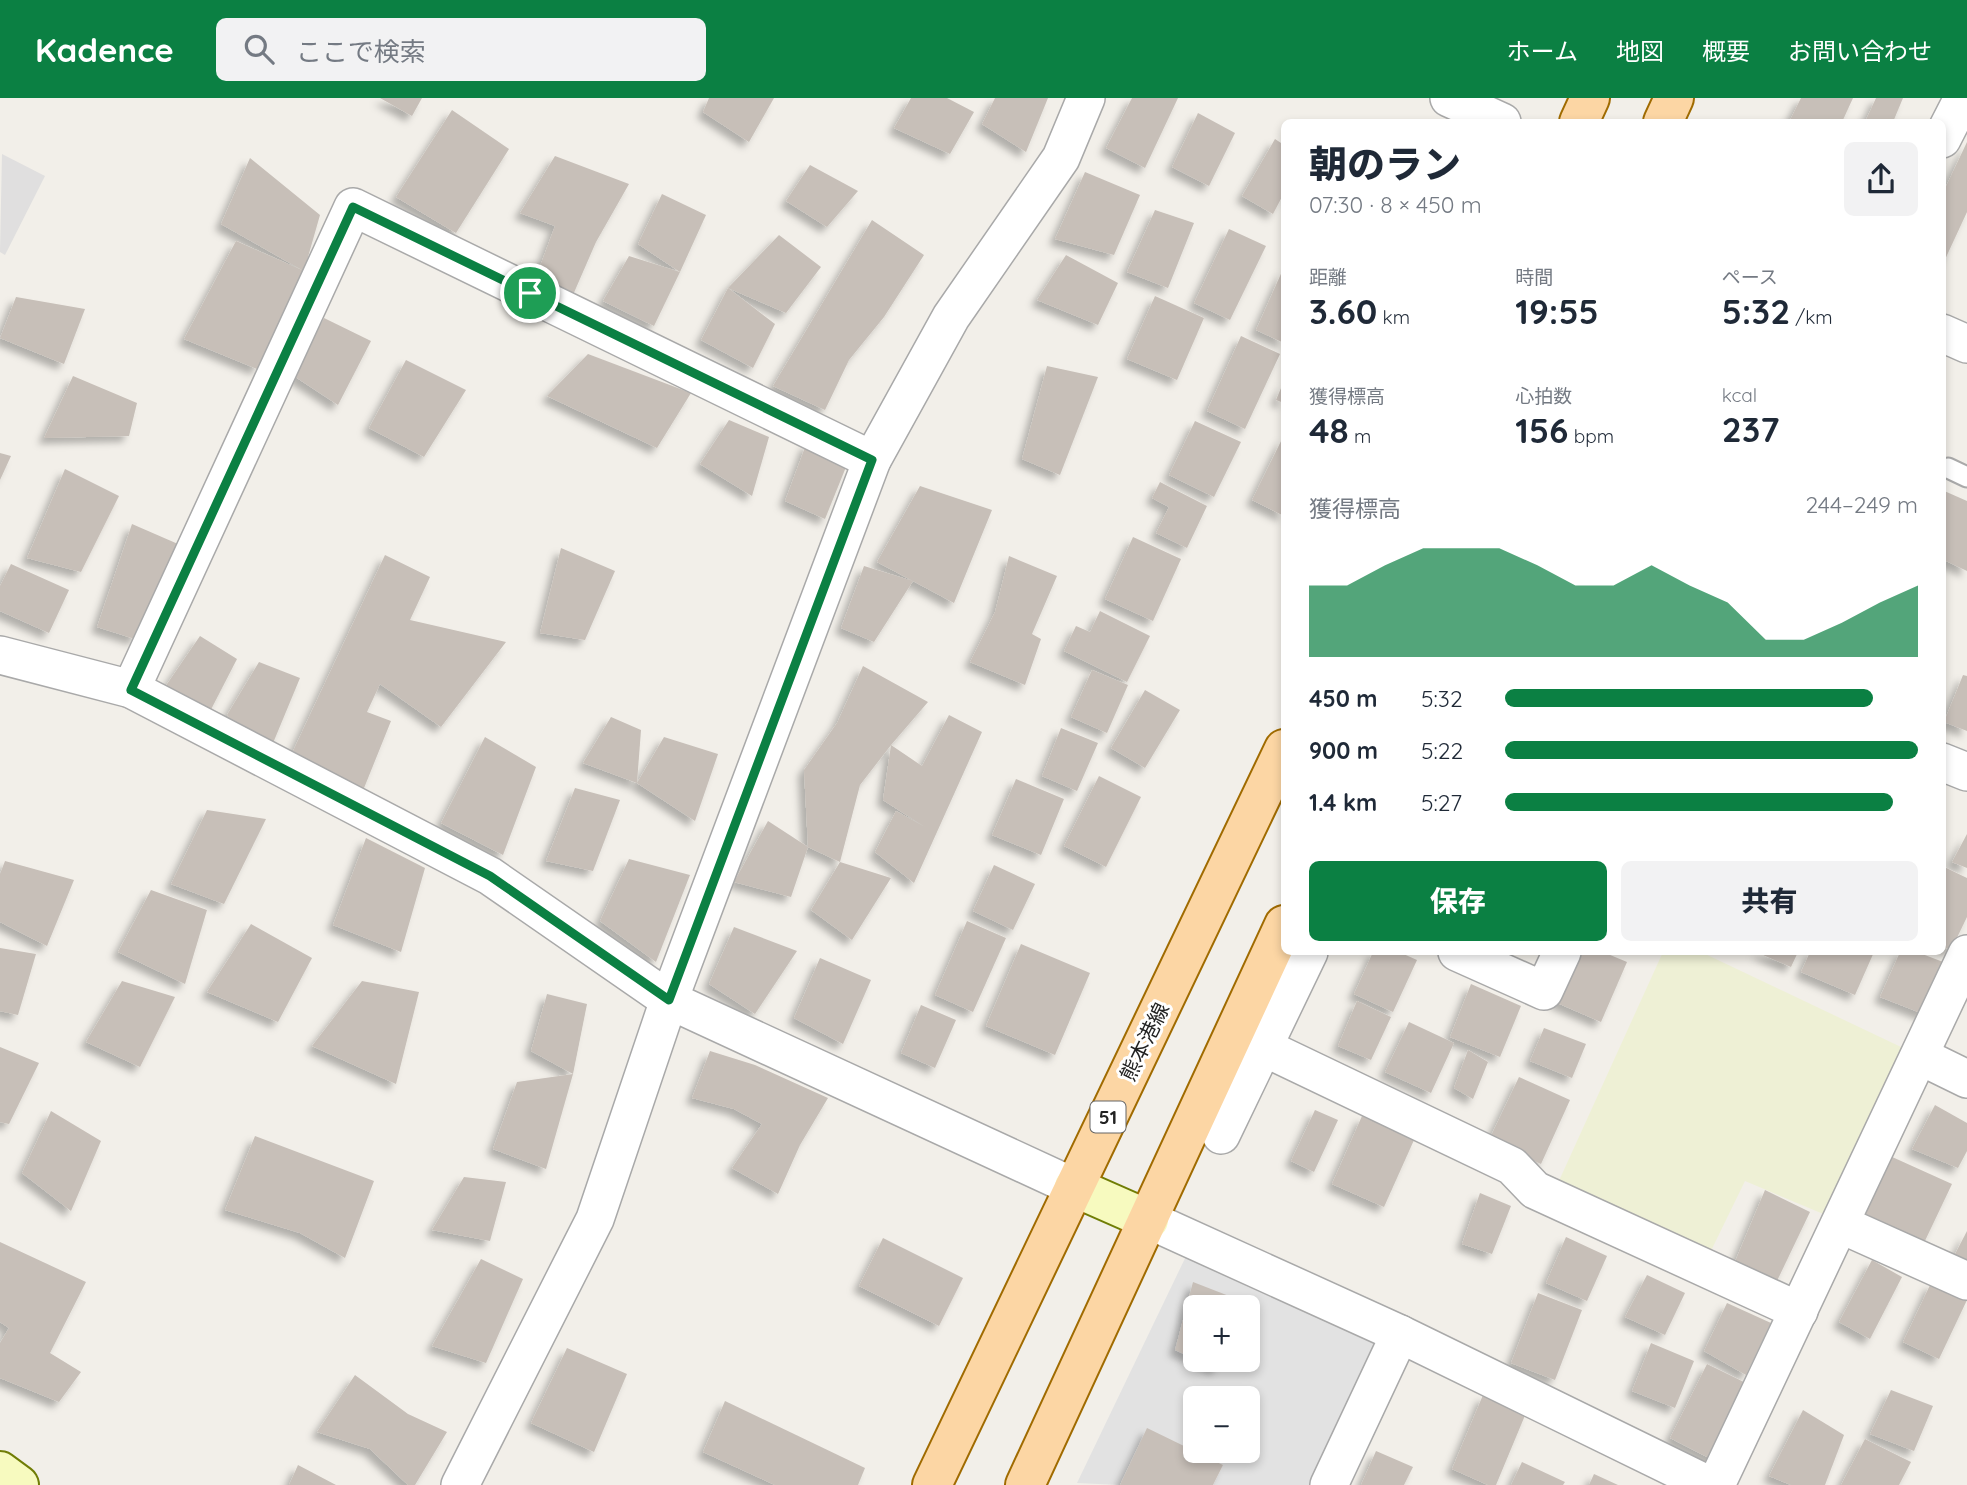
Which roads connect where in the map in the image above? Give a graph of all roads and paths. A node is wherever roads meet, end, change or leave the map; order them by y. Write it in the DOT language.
graph roads {
  1 [pos="1086,98"];
  2 [pos="1450,98"];
  3 [pos="1590,98"];
  4 [pos="1675,98"];
  5 [pos="1963,98"];
  6 [pos="1496,119"];
  7 [pos="1580,119"];
  8 [pos="1665,119"];
  9 [pos="1946,131"];
  10 [pos="1946,335"];
  11 [pos="1967,344"];
  12 [pos="872,460"];
  13 [pos="1948,468"];
  14 [pos="1967,477"];
  15 [pos="0,655"];
  16 [pos="131,690"];
  17 [pos="1281,755"];
  18 [pos="1946,764"];
  19 [pos="1967,772"];
  20 [pos="1281,932"];
  21 [pos="1308,955"];
  22 [pos="1464,955"];
  23 [pos="1561,955"];
  24 [pos="1956,956"];
  25 [pos="669,1000"];
  26 [pos="1263,1047"];
  27 [pos="1920,1056"];
  28 [pos="1967,1079"];
  29 [pos="1221,1135"];
  30 [pos="1073,1186"];
  31 [pos="1149,1220"];
  32 [pos="1840,1224"];
  33 [pos="1967,1281"];
  34 [pos="1799,1311"];
  35 [pos="1401,1334"];
  36 [pos="0,1471"];
  37 [pos="19,1485"];
  38 [pos="460,1485"];
  39 [pos="932,1485"];
  40 [pos="1025,1485"];
  41 [pos="1329,1485"];
  42 [pos="1709,1485"];
  43 [pos="1716,1485"];
  1 -- 12 [label="street"];
  2 -- 6 [label="street"];
  3 -- 7 [label="main road"];
  4 -- 8 [label="main road"];
  5 -- 9 [label="street"];
  10 -- 11 [label="street"];
  12 -- 16 [label="street"];
  12 -- 25 [label="street"];
  13 -- 14 [label="lane"];
  15 -- 16 [label="street"];
  16 -- 25 [label="street"];
  17 -- 30 [label="main road, 熊本港線 / 51"];
  18 -- 19 [label="street"];
  20 -- 31 [label="main road"];
  21 -- 26 [label="street"];
  22 -- 23 [label="street"];
  24 -- 27 [label="street"];
  25 -- 30 [label="street"];
  25 -- 38 [label="street"];
  26 -- 29 [label="street"];
  26 -- 34 [label="street"];
  27 -- 28 [label="street"];
  27 -- 32 [label="street"];
  30 -- 31 [label="street"];
  30 -- 39 [label="main road, 熊本港線 / 51"];
  31 -- 35 [label="street"];
  31 -- 40 [label="main road"];
  32 -- 33 [label="street"];
  32 -- 34 [label="street"];
  34 -- 43 [label="street"];
  35 -- 41 [label="street"];
  35 -- 42 [label="street"];
  36 -- 37 [label="street"];
}
